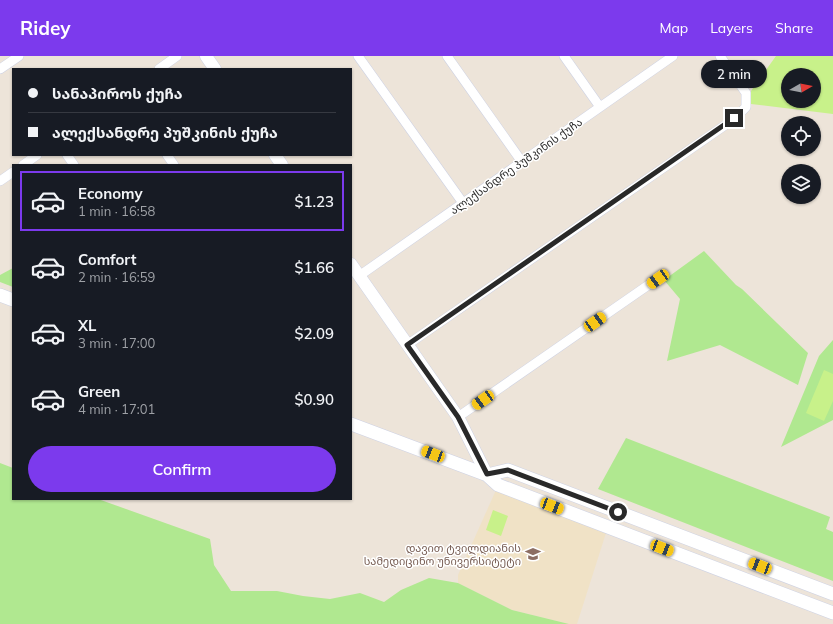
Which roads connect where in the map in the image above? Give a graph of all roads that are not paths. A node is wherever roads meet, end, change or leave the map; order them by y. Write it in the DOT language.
graph roads {
  1 [pos="19,56"];
  2 [pos="177,56"];
  3 [pos="206,56"];
  4 [pos="358,56"];
  5 [pos="448,56"];
  6 [pos="564,56"];
  7 [pos="673,56"];
  8 [pos="720,56"];
  9 [pos="161,68"];
  10 [pos="214,68"];
  11 [pos="0,69"];
  12 [pos="600,107"];
  13 [pos="36,156"];
  14 [pos="522,162"];
  15 [pos="24,164"];
  16 [pos="12,173"];
  17 [pos="0,181"];
  18 [pos="463,203"];
  19 [pos="352,266"];
  20 [pos="359,276"];
  21 [pos="658,279"];
  22 [pos="0,295"];
  23 [pos="12,300"];
  24 [pos="407,345"];
  25 [pos="458,417"];
  26 [pos="352,424"];
  27 [pos="487,474"];
  28 [pos="833,594"];
  29 [pos="833,613"];
  1 -- 11 [label="street"];
  2 -- 9 [label="street"];
  3 -- 10 [label="street"];
  4 -- 18 [label="street"];
  5 -- 14 [label="street"];
  6 -- 12 [label="street"];
  7 -- 12 [label="street, ალექსანდრე პუშკინის ქუჩა"];
  8 -- 24 [label="street"];
  12 -- 14 [label="street, ალექსანდრე პუშკინის ქუჩა"];
  13 -- 15 [label="street"];
  14 -- 18 [label="street, ალექსანდრე პუშკინის ქუჩა"];
  16 -- 17 [label="street"];
  18 -- 20 [label="street, ალექსანდრე პუშკინის ქუჩა"];
  19 -- 20 [label="street"];
  20 -- 24 [label="street"];
  21 -- 25 [label="street"];
  22 -- 23 [label="main road"];
  24 -- 25 [label="street"];
  25 -- 27 [label="street"];
  26 -- 27 [label="main road"];
  27 -- 28 [label="main road"];
  27 -- 29 [label="main road"];
}
